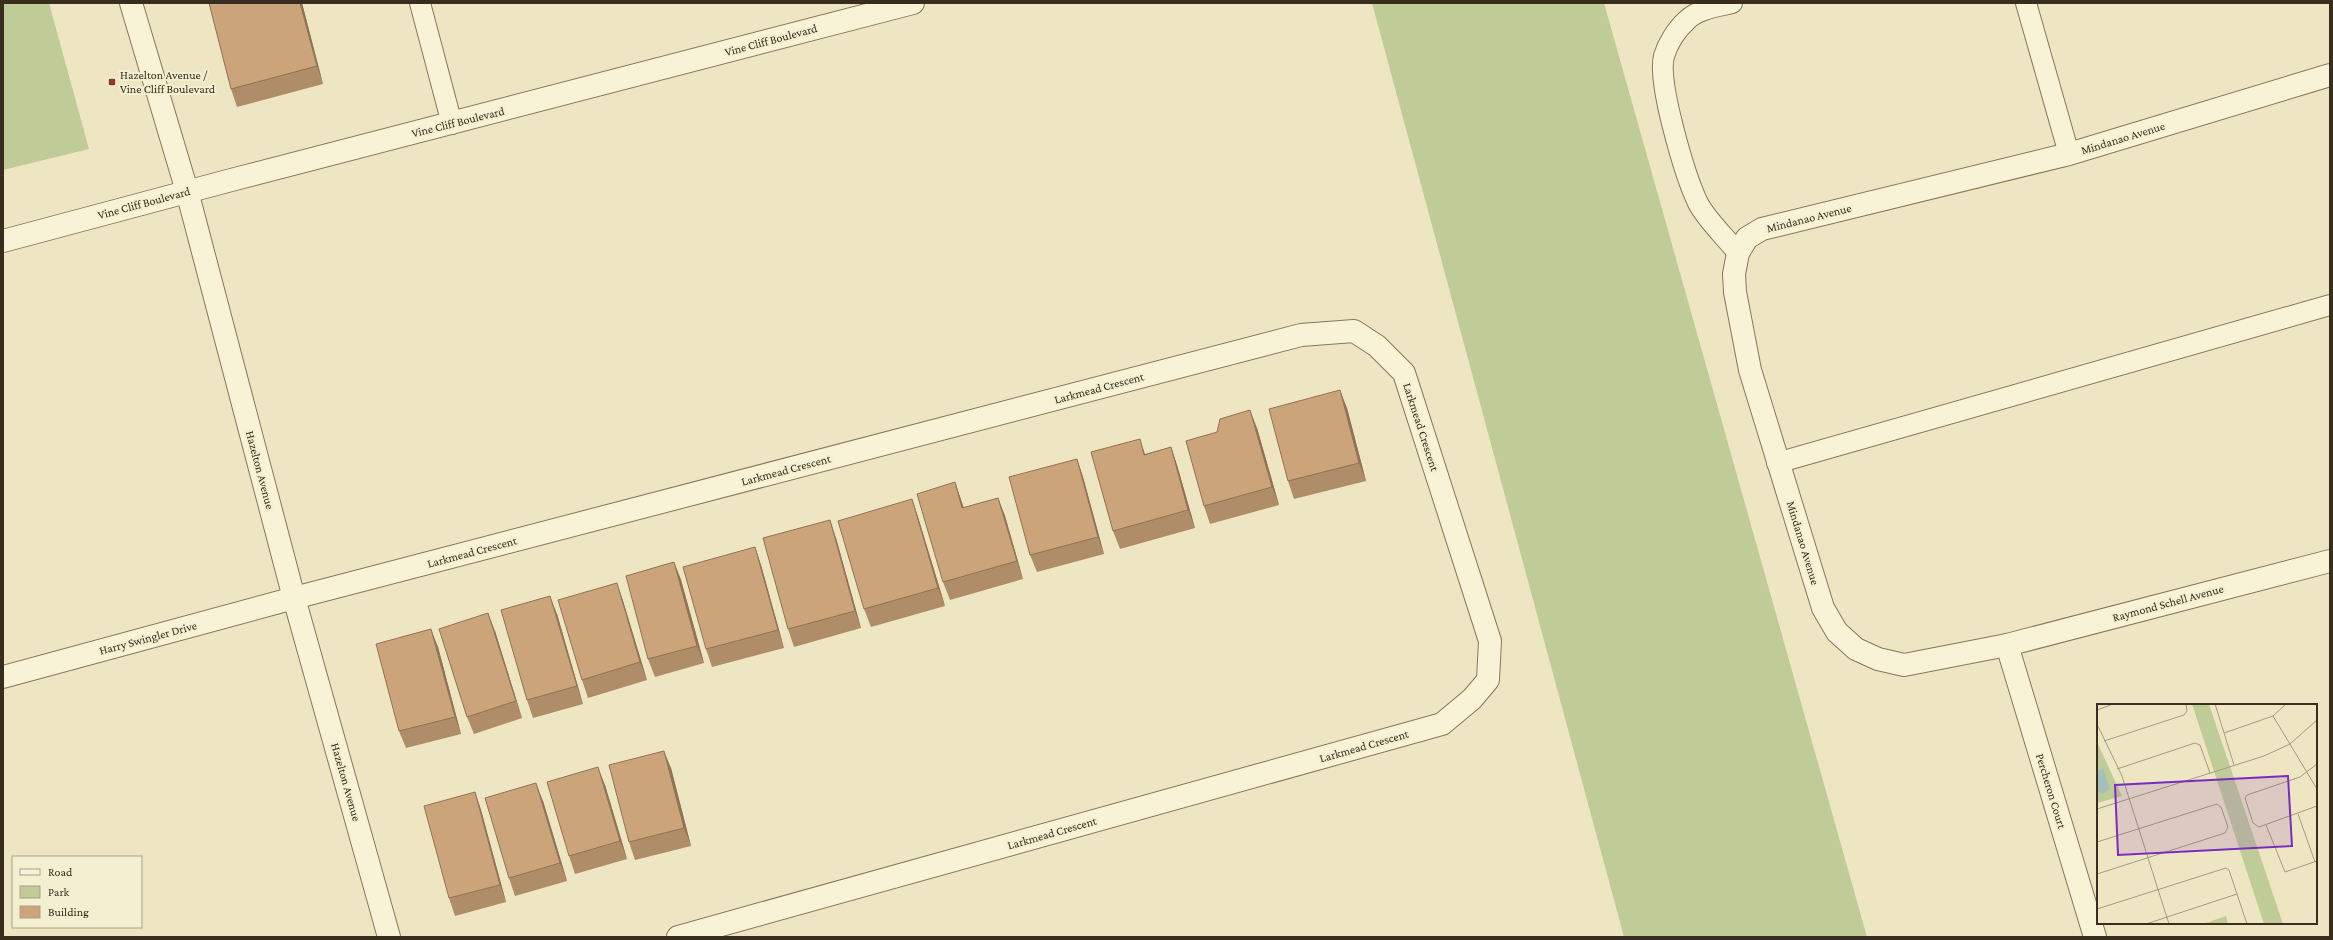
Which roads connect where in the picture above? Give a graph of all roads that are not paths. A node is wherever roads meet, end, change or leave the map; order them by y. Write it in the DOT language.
graph roads {
  1 [pos="131,3"];
  2 [pos="420,3"];
  3 [pos="913,3"];
  4 [pos="1732,3"];
  5 [pos="2026,3"];
  6 [pos="2330,75"];
  7 [pos="452,124"];
  8 [pos="2069,154"];
  9 [pos="187,191"];
  10 [pos="3,241"];
  11 [pos="1738,253"];
  12 [pos="2330,305"];
  13 [pos="1778,463"];
  14 [pos="2330,561"];
  15 [pos="294,598"];
  16 [pos="2007,645"];
  17 [pos="3,677"];
  18 [pos="389,937"];
  19 [pos="678,937"];
  20 [pos="2094,937"];
  1 -- 9 [label="street, Hazelton Avenue"];
  2 -- 7 [label="lane"];
  3 -- 7 [label="street, Vine Cliff Boulevard"];
  4 -- 11 [label="lane"];
  5 -- 8 [label="lane"];
  6 -- 8 [label="street, Mindanao Avenue"];
  7 -- 9 [label="street, Vine Cliff Boulevard"];
  8 -- 11 [label="street, Mindanao Avenue"];
  9 -- 10 [label="street, Vine Cliff Boulevard"];
  9 -- 15 [label="street, Hazelton Avenue"];
  11 -- 13 [label="street, Mindanao Avenue"];
  12 -- 13 [label="lane"];
  13 -- 16 [label="street, Mindanao Avenue"];
  14 -- 16 [label="street, Raymond Schell Avenue"];
  15 -- 17 [label="street, Harry Swingler Drive"];
  15 -- 18 [label="street, Hazelton Avenue"];
  15 -- 19 [label="street, Larkmead Crescent"];
  16 -- 20 [label="street, Percheron Court"];
}
